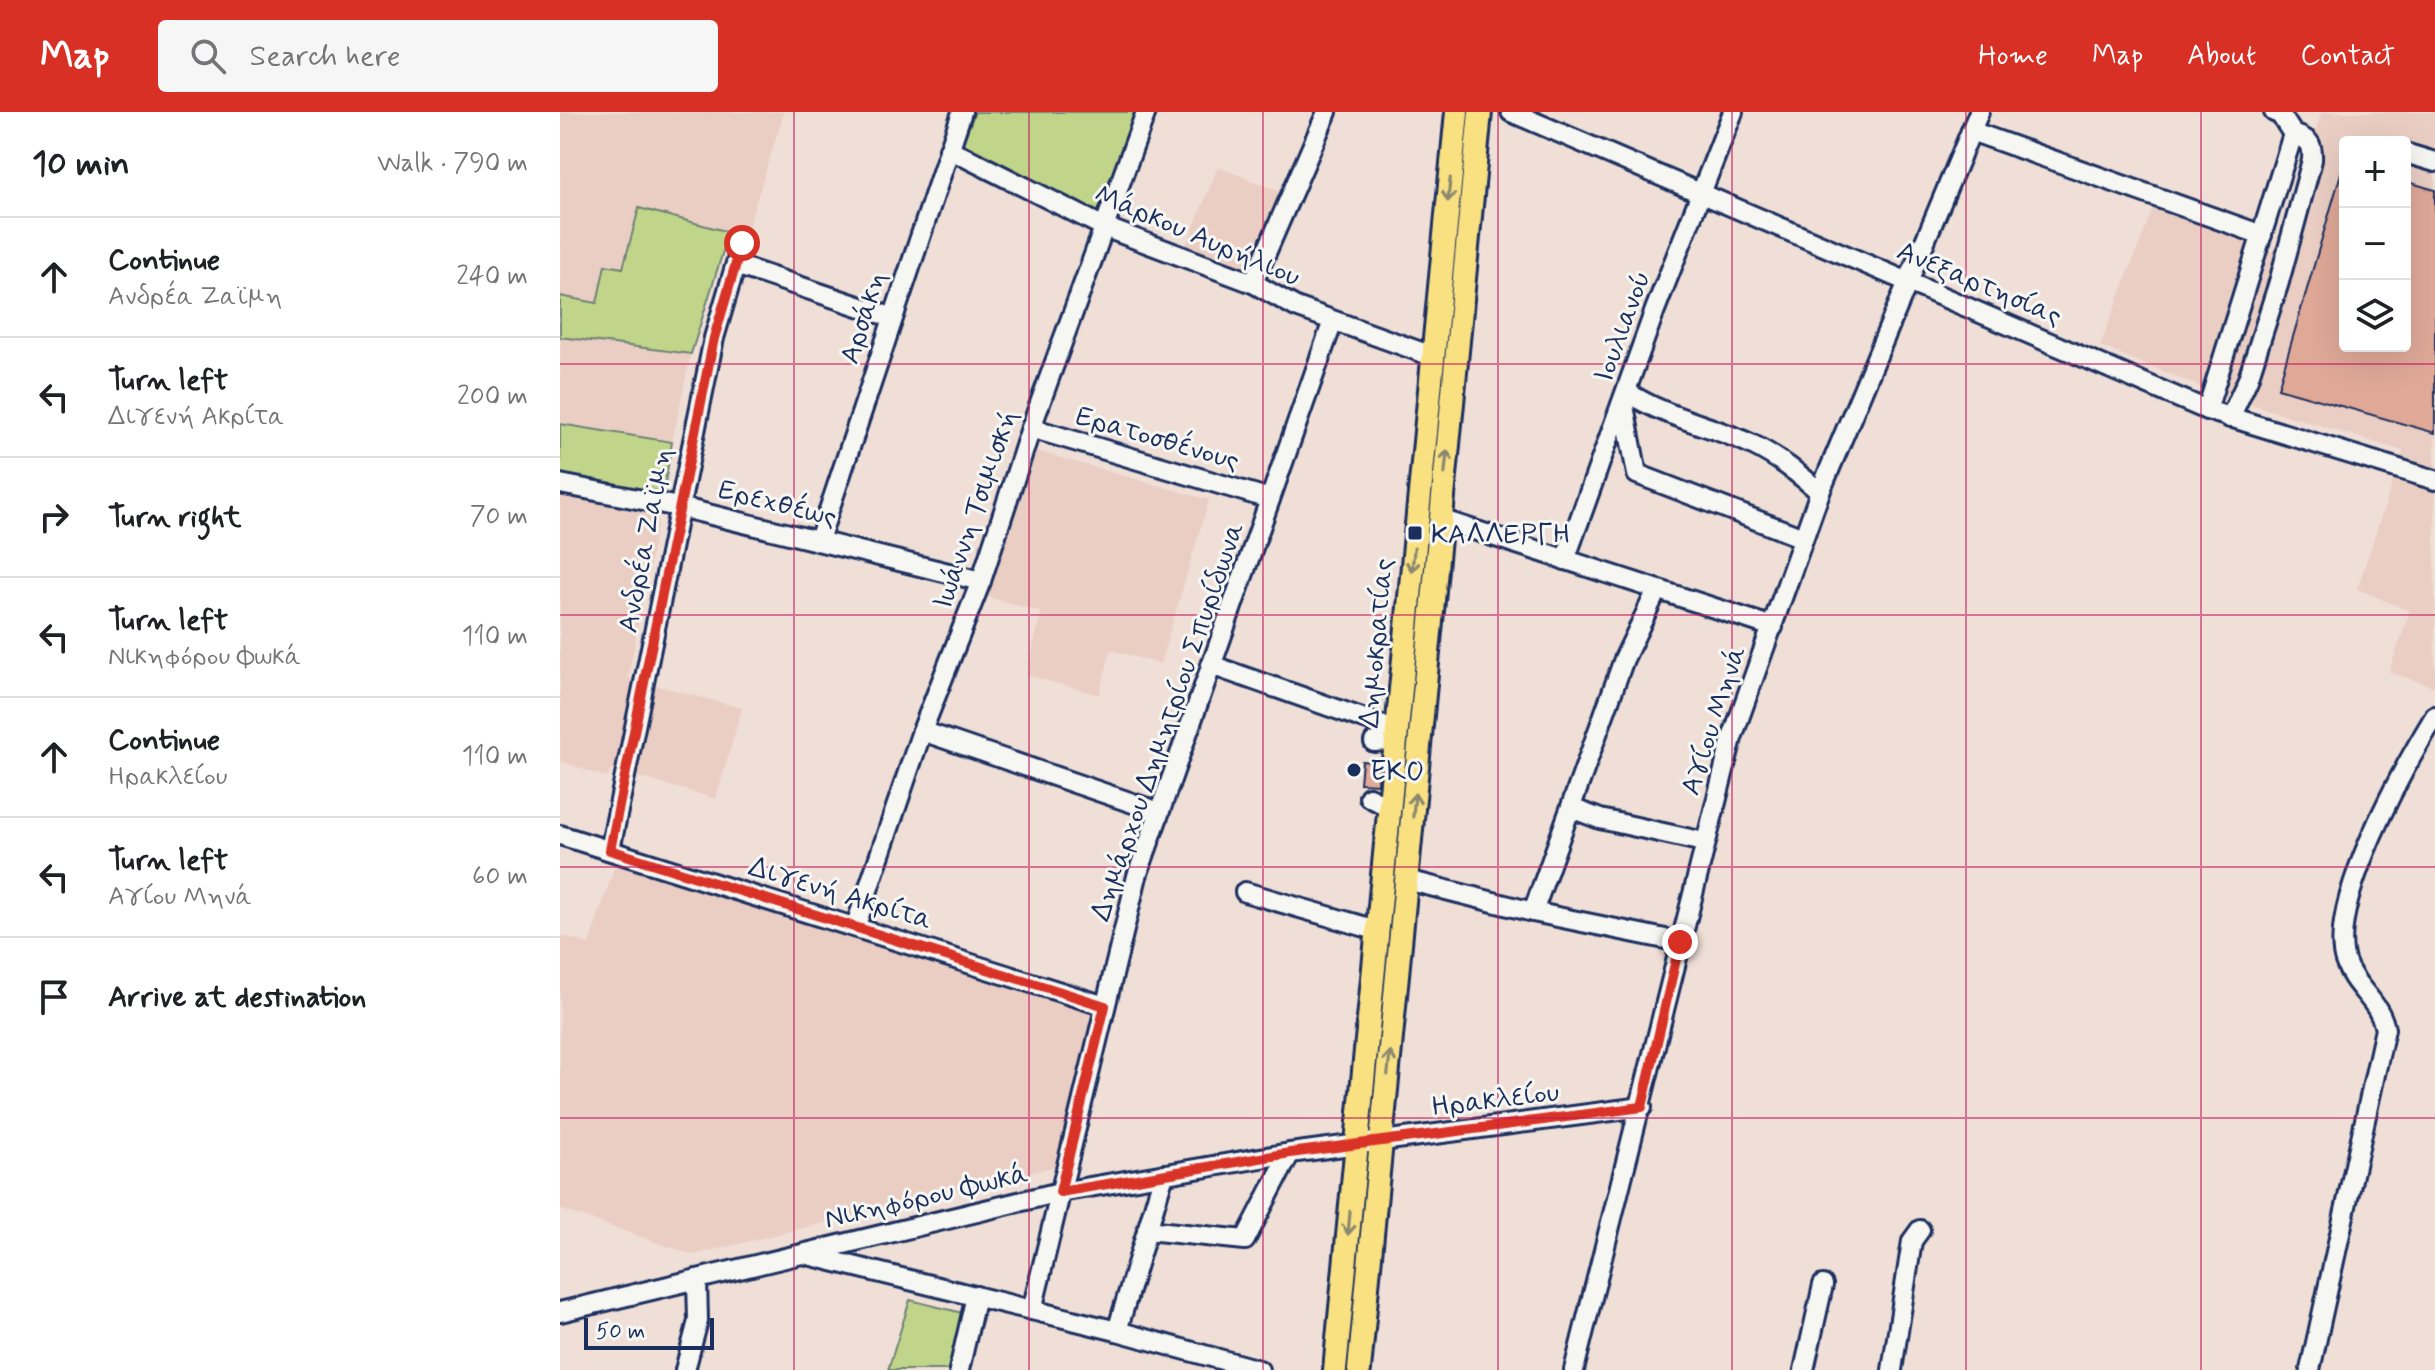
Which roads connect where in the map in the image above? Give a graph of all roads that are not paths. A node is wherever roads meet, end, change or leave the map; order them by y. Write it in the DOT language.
graph roads {
  1 [pos="962,112"];
  2 [pos="1146,112"];
  3 [pos="1327,112"];
  4 [pos="1457,112"];
  5 [pos="1480,112"];
  6 [pos="1511,112"];
  7 [pos="1733,112"];
  8 [pos="1979,112"];
  9 [pos="2274,112"];
  10 [pos="1971,131"];
  11 [pos="2293,134"];
  12 [pos="949,149"];
  13 [pos="2411,155"];
  14 [pos="2435,162"];
  15 [pos="1701,193"];
  16 [pos="1104,227"];
  17 [pos="2262,235"];
  18 [pos="742,243"];
  19 [pos="736,265"];
  20 [pos="1909,282"];
  21 [pos="1253,283"];
  22 [pos="891,317"];
  23 [pos="1333,321"];
  24 [pos="1432,356"];
  25 [pos="1625,398"];
  26 [pos="2207,410"];
  27 [pos="2230,418"];
  28 [pos="1031,428"];
  29 [pos="2435,480"];
  30 [pos="560,484"];
  31 [pos="1820,492"];
  32 [pos="1270,499"];
  33 [pos="679,507"];
  34 [pos="1440,519"];
  35 [pos="1803,538"];
  36 [pos="819,540"];
  37 [pos="1565,560"];
  38 [pos="981,581"];
  39 [pos="1657,590"];
  40 [pos="1773,627"];
  41 [pos="1211,665"];
  42 [pos="2435,716"];
  43 [pos="922,731"];
  44 [pos="1389,737"];
  45 [pos="1571,808"];
  46 [pos="1159,812"];
  47 [pos="560,835"];
  48 [pos="1704,842"];
  49 [pos="610,850"];
  50 [pos="1407,880"];
  51 [pos="1245,892"];
  52 [pos="1533,912"];
  53 [pos="856,925"];
  54 [pos="1376,930"];
  55 [pos="1680,942"];
  56 [pos="1105,1006"];
  57 [pos="1642,1107"];
  58 [pos="1381,1141"];
  59 [pos="1356,1145"];
  60 [pos="1290,1153"];
  61 [pos="1164,1174"];
  62 [pos="1060,1192"];
  63 [pos="1147,1230"];
  64 [pos="1920,1230"];
  65 [pos="801,1254"];
  66 [pos="697,1279"];
  67 [pos="1823,1285"];
  68 [pos="976,1296"];
  69 [pos="1032,1310"];
  70 [pos="560,1312"];
  71 [pos="1117,1331"];
  72 [pos="685,1370"];
  73 [pos="959,1370"];
  74 [pos="1259,1370"];
  75 [pos="1335,1370"];
  76 [pos="1359,1370"];
  77 [pos="1574,1370"];
  78 [pos="1804,1370"];
  79 [pos="1892,1370"];
  80 [pos="2310,1370"];
  1 -- 12 [label="street, Αρσάκη"];
  2 -- 16 [label="street, Ιωάννη Τσιμισκή"];
  3 -- 21 [label="street"];
  4 -- 24 [label="main road, Δημοκρατίας, one-way"];
  34 -- 5 [label="main road, Δημοκρατίας, one-way"];
  6 -- 15 [label="street, Ανεξαρτησίας"];
  7 -- 15 [label="street, Ιουλιανού"];
  8 -- 10 [label="street, Αγίου Μηνά"];
  9 -- 11 [label="street"];
  10 -- 17 [label="street"];
  10 -- 20 [label="street, Αγίου Μηνά"];
  11 -- 17 [label="street"];
  11 -- 27 [label="street"];
  12 -- 16 [label="street, Μάρκου Αυρήλιου"];
  12 -- 22 [label="street, Αρσάκη"];
  13 -- 14 [label="street"];
  15 -- 20 [label="street, Ανεξαρτησίας"];
  15 -- 25 [label="street, Ιουλιανού"];
  16 -- 21 [label="street, Μάρκου Αυρήλιου"];
  16 -- 28 [label="street, Ιωάννη Τσιμισκή"];
  17 -- 26 [label="street"];
  18 -- 19 [label="street, Ανδρέα Ζαϊμη"];
  19 -- 22 [label="street"];
  19 -- 33 [label="street, Ανδρέα Ζαϊμη"];
  20 -- 26 [label="street, Ανεξαρτησίας"];
  20 -- 31 [label="street, Αγίου Μηνά"];
  21 -- 23 [label="street, Μάρκου Αυρήλιου"];
  22 -- 36 [label="street, Αρσάκη"];
  23 -- 24 [label="street, Μάρκου Αυρήλιου"];
  23 -- 32 [label="street, Δημάρχου Δημητρίου Σπυρίδωνα"];
  24 -- 44 [label="main road, Δημοκρατίας, one-way"];
  25 -- 31 [label="street"];
  25 -- 35 [label="street"];
  25 -- 37 [label="street, Ιουλιανού"];
  26 -- 27 [label="street, Ανεξαρτησίας"];
  27 -- 29 [label="street, Ανεξαρτησίας"];
  28 -- 32 [label="street, Ερατοσθένους"];
  28 -- 38 [label="street, Ιωάννη Τσιμισκή"];
  30 -- 33 [label="street, Ερεχθέως"];
  31 -- 35 [label="street, Αγίου Μηνά"];
  32 -- 41 [label="street, Δημάρχου Δημητρίου Σπυρίδωνα"];
  33 -- 36 [label="street, Ερεχθέως"];
  33 -- 49 [label="street, Ανδρέα Ζαϊμη"];
  34 -- 37 [label="street"];
  50 -- 34 [label="main road, Δημοκρατίας, one-way"];
  35 -- 40 [label="street, Αγίου Μηνά"];
  36 -- 38 [label="street, Ερεχθέως"];
  37 -- 39 [label="street"];
  38 -- 43 [label="street, Ιωάννη Τσιμισκή"];
  39 -- 40 [label="street"];
  39 -- 45 [label="street"];
  40 -- 48 [label="street, Αγίου Μηνά"];
  41 -- 44 [label="street"];
  41 -- 46 [label="street, Δημάρχου Δημητρίου Σπυρίδωνα"];
  42 -- 80 [label="street"];
  43 -- 46 [label="street"];
  43 -- 53 [label="street, Ιωάννη Τσιμισκή"];
  44 -- 54 [label="main road, Δημοκρατίας"];
  45 -- 48 [label="street"];
  45 -- 52 [label="street"];
  46 -- 56 [label="street, Δημάρχου Δημητρίου Σπυρίδωνα"];
  47 -- 49 [label="street, Διγενή Ακρίτα"];
  48 -- 55 [label="street, Αγίου Μηνά"];
  49 -- 53 [label="street, Διγενή Ακρίτα"];
  50 -- 52 [label="street"];
  58 -- 50 [label="main road, Δημοκρατίας, one-way"];
  51 -- 54 [label="street"];
  52 -- 55 [label="street"];
  53 -- 56 [label="street, Διγενή Ακρίτα"];
  54 -- 59 [label="main road, Δημοκρατίας"];
  55 -- 57 [label="street, Αγίου Μηνά"];
  56 -- 62 [label="street, Δημάρχου Δημητρίου Σπυρίδωνα"];
  57 -- 58 [label="street, Ηρακλείου"];
  57 -- 77 [label="street, Αγίου Μηνά"];
  58 -- 59 [label="street, Ηρακλείου"];
  58 -- 76 [label="main road, Δημοκρατίας"];
  59 -- 60 [label="street, Νικηφόρου Φωκά"];
  59 -- 75 [label="main road, Δημοκρατίας, one-way"];
  60 -- 61 [label="street, Νικηφόρου Φωκά"];
  60 -- 63 [label="street"];
  61 -- 62 [label="street, Νικηφόρου Φωκά"];
  61 -- 63 [label="street"];
  62 -- 65 [label="street, Νικηφόρου Φωκά"];
  62 -- 69 [label="street, Δημάρχου Δημητρίου Σπυρίδωνα"];
  63 -- 71 [label="street"];
  64 -- 79 [label="street"];
  65 -- 66 [label="street, Νικηφόρου Φωκά"];
  65 -- 68 [label="street"];
  66 -- 70 [label="street, Νικηφόρου Φωκά"];
  66 -- 72 [label="street"];
  67 -- 78 [label="street"];
  68 -- 69 [label="street"];
  68 -- 73 [label="street"];
  69 -- 71 [label="street"];
  71 -- 74 [label="street"];
}
